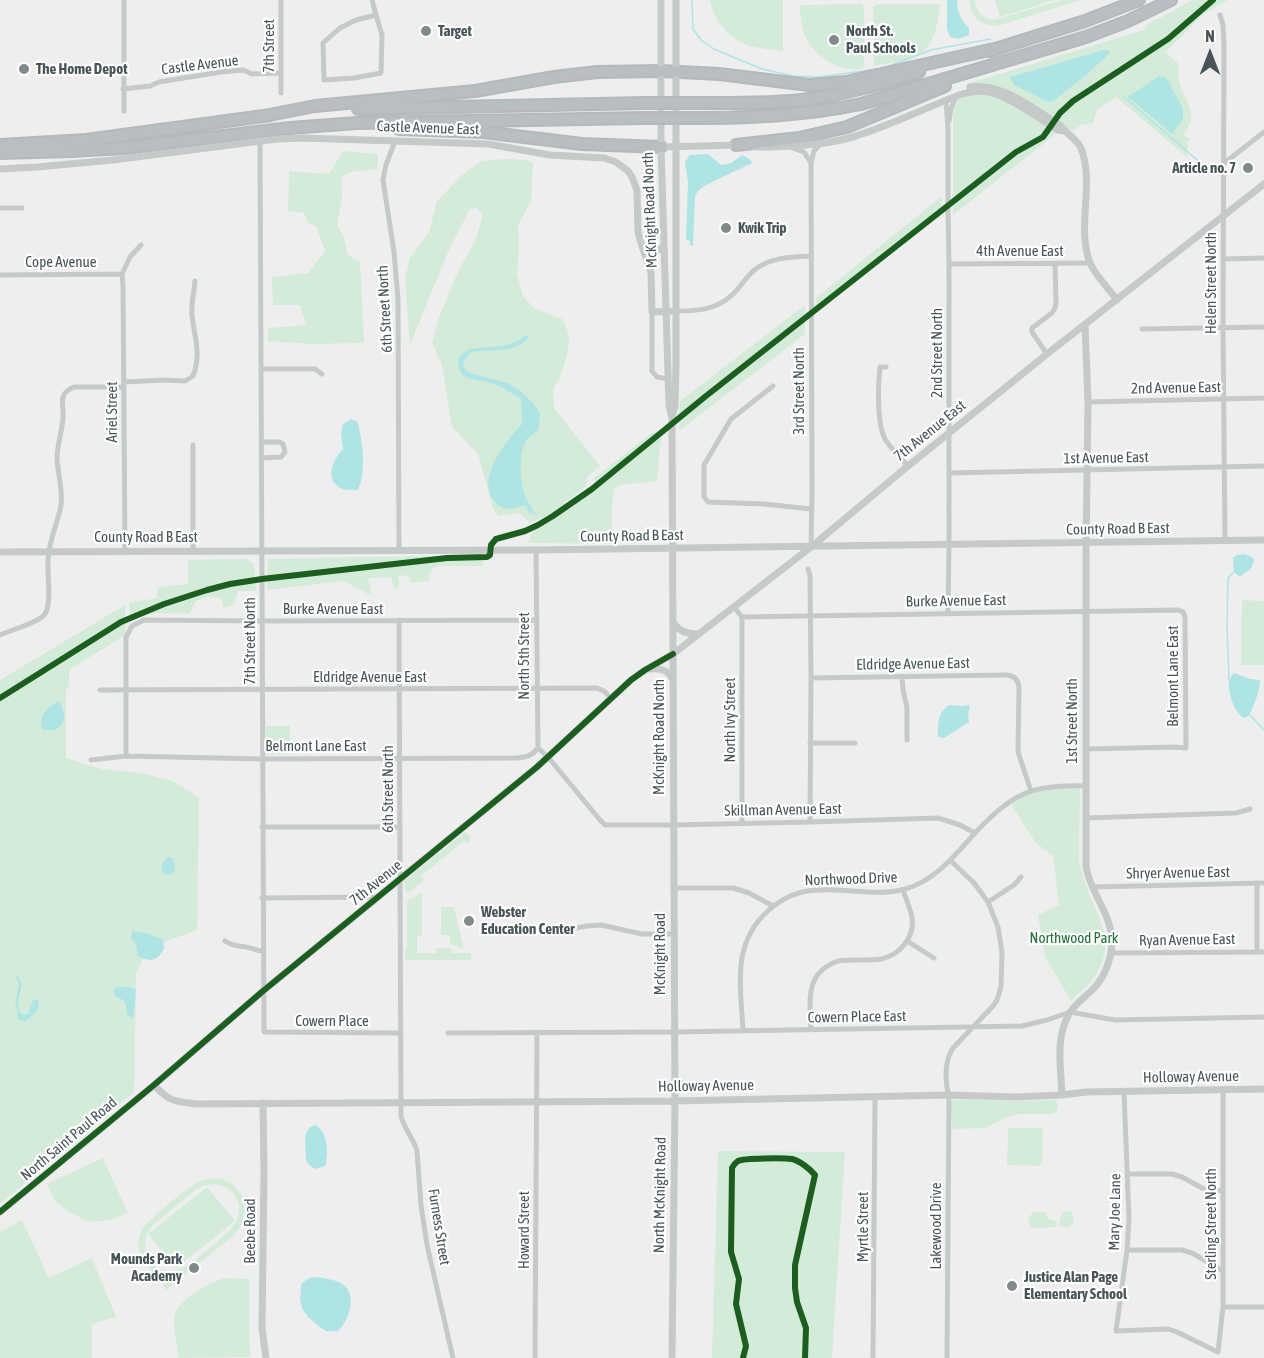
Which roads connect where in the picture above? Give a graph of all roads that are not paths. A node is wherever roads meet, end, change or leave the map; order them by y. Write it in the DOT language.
graph roads {
  1 [pos="124,0"];
  2 [pos="281,0"];
  3 [pos="372,0"];
  4 [pos="661,0"];
  5 [pos="676,0"];
  6 [pos="1139,0"];
  7 [pos="1171,0"];
  8 [pos="376,15"];
  9 [pos="1220,15"];
  10 [pos="994,49"];
  11 [pos="999,63"];
  12 [pos="662,71"];
  13 [pos="676,72"];
  14 [pos="281,73"];
  15 [pos="123,89"];
  16 [pos="281,93"];
  17 [pos="956,97"];
  18 [pos="946,101"];
  19 [pos="124,111"];
  20 [pos="264,116"];
  21 [pos="948,129"];
  22 [pos="1064,131"];
  23 [pos="1264,132"];
  24 [pos="262,136"];
  25 [pos="395,141"];
  26 [pos="820,144"];
  27 [pos="0,145"];
  28 [pos="736,145"];
  29 [pos="661,147"];
  30 [pos="676,147"];
  31 [pos="786,147"];
  32 [pos="0,153"];
  33 [pos="811,163"];
  34 [pos="1223,164"];
  35 [pos="0,169"];
  36 [pos="1264,184"];
  37 [pos="0,208"];
  38 [pos="22,208"];
  39 [pos="1223,216"];
  40 [pos="141,245"];
  41 [pos="664,246"];
  42 [pos="811,256"];
  43 [pos="646,258"];
  44 [pos="1264,258"];
  45 [pos="1223,259"];
  46 [pos="1055,263"];
  47 [pos="1090,263"];
  48 [pos="949,264"];
  49 [pos="122,274"];
  50 [pos="0,275"];
  51 [pos="195,281"];
  52 [pos="1117,300"];
  53 [pos="667,311"];
  54 [pos="676,311"];
  55 [pos="652,312"];
  56 [pos="1085,325"];
  57 [pos="1264,327"];
  58 [pos="1223,328"];
  59 [pos="1142,329"];
  60 [pos="1047,354"];
  61 [pos="886,367"];
  62 [pos="261,369"];
  63 [pos="322,374"];
  64 [pos="668,379"];
  65 [pos="124,384"];
  66 [pos="773,386"];
  67 [pos="1264,398"];
  68 [pos="1225,399"];
  69 [pos="1088,402"];
  70 [pos="672,418"];
  71 [pos="949,433"];
  72 [pos="261,442"];
  73 [pos="193,445"];
  74 [pos="261,458"];
  75 [pos="908,466"];
  76 [pos="1264,466"];
  77 [pos="1225,468"];
  78 [pos="1088,470"];
  79 [pos="949,473"];
  80 [pos="812,509"];
  81 [pos="1264,540"];
  82 [pos="1225,541"];
  83 [pos="1087,543"];
  84 [pos="949,545"];
  85 [pos="811,547"];
  86 [pos="673,548"];
  87 [pos="125,550"];
  88 [pos="536,550"];
  89 [pos="49,551"];
  90 [pos="193,551"];
  91 [pos="262,551"];
  92 [pos="399,551"];
  93 [pos="0,552"];
  94 [pos="808,569"];
  95 [pos="734,607"];
  96 [pos="1086,611"];
  97 [pos="1183,612"];
  98 [pos="948,613"];
  99 [pos="811,616"];
  100 [pos="742,617"];
  101 [pos="399,620"];
  102 [pos="536,620"];
  103 [pos="262,621"];
  104 [pos="673,622"];
  105 [pos="699,634"];
  106 [pos="0,635"];
  107 [pos="673,654"];
  108 [pos="645,670"];
  109 [pos="902,677"];
  110 [pos="811,678"];
  111 [pos="673,680"];
  112 [pos="536,688"];
  113 [pos="399,689"];
  114 [pos="100,690"];
  115 [pos="125,690"];
  116 [pos="262,690"];
  117 [pos="611,698"];
  118 [pos="908,740"];
  119 [pos="810,743"];
  120 [pos="855,743"];
  121 [pos="538,748"];
  122 [pos="1086,749"];
  123 [pos="126,756"];
  124 [pos="399,758"];
  125 [pos="548,758"];
  126 [pos="262,759"];
  127 [pos="91,760"];
  128 [pos="1085,786"];
  129 [pos="1031,791"];
  130 [pos="1250,809"];
  131 [pos="1086,818"];
  132 [pos="810,822"];
  133 [pos="742,823"];
  134 [pos="673,825"];
  135 [pos="262,827"];
  136 [pos="400,827"];
  137 [pos="975,833"];
  138 [pos="950,860"];
  139 [pos="673,876"];
  140 [pos="1021,877"];
  141 [pos="400,879"];
  142 [pos="1261,883"];
  143 [pos="1093,887"];
  144 [pos="673,888"];
  145 [pos="903,890"];
  146 [pos="378,897"];
  147 [pos="262,898"];
  148 [pos="988,902"];
  149 [pos="773,906"];
  150 [pos="570,930"];
  151 [pos="674,934"];
  152 [pos="225,941"];
  153 [pos="907,941"];
  154 [pos="263,951"];
  155 [pos="1264,951"];
  156 [pos="1257,952"];
  157 [pos="1111,953"];
  158 [pos="934,958"];
  159 [pos="263,991"];
  160 [pos="1070,1012"];
  161 [pos="1264,1017"];
  162 [pos="972,1027"];
  163 [pos="811,1030"];
  164 [pos="743,1031"];
  165 [pos="264,1032"];
  166 [pos="537,1032"];
  167 [pos="674,1032"];
  168 [pos="400,1033"];
  169 [pos="448,1033"];
  170 [pos="154,1085"];
  171 [pos="1223,1089"];
  172 [pos="1264,1089"];
  173 [pos="1124,1092"];
  174 [pos="948,1095"];
  175 [pos="1062,1095"];
  176 [pos="875,1097"];
  177 [pos="675,1101"];
  178 [pos="400,1102"];
  179 [pos="536,1102"];
  180 [pos="263,1103"];
  181 [pos="1128,1174"];
  182 [pos="1223,1191"];
  183 [pos="0,1212"];
  184 [pos="1127,1250"];
  185 [pos="1223,1271"];
  186 [pos="1223,1307"];
  187 [pos="1264,1307"];
  188 [pos="1218,1352"];
  189 [pos="266,1358"];
  190 [pos="453,1358"];
  191 [pos="536,1358"];
  192 [pos="672,1358"];
  193 [pos="873,1358"];
  194 [pos="947,1358"];
  1 -- 15 [label="street"];
  2 -- 14 [label="street, 7th Street"];
  3 -- 8 [label="street"];
  4 -- 12 [label="street, McKnight Road North"];
  5 -- 13 [label="street, McKnight Road North"];
  6 -- 10 [label="highway"];
  7 -- 11 [label="highway"];
  8 -- 8 [label="street"];
  9 -- 34 [label="street, Helen Street North"];
  10 -- 13 [label="highway"];
  10 -- 20 [label="highway, bridge"];
  11 -- 24 [label="highway, bridge"];
  11 -- 28 [label="highway"];
  12 -- 13 [label="highway"];
  12 -- 20 [label="highway"];
  12 -- 29 [label="street, McKnight Road North"];
  13 -- 30 [label="street, McKnight Road North"];
  14 -- 15 [label="street, Castle Avenue"];
  14 -- 16 [label="street, 7th Street"];
  15 -- 19 [label="street"];
  17 -- 18 [label="street"];
  17 -- 21 [label="street, 2nd Street North"];
  17 -- 22 [label="street"];
  18 -- 21 [label="street, 2nd Street North"];
  18 -- 22 [label="street"];
  18 -- 26 [label="street"];
  20 -- 27 [label="highway"];
  21 -- 48 [label="street, 2nd Street North"];
  22 -- 47 [label="street"];
  23 -- 34 [label="street"];
  24 -- 25 [label="street, Castle Avenue East"];
  24 -- 29 [label="highway"];
  24 -- 32 [label="highway"];
  24 -- 35 [label="street, Castle Avenue East"];
  24 -- 62 [label="street, 7th Street North"];
  25 -- 43 [label="street, Castle Avenue East"];
  25 -- 92 [label="street, 6th Street North"];
  26 -- 31 [label="street"];
  26 -- 33 [label="street, 3rd Street North"];
  28 -- 30 [label="street"];
  28 -- 31 [label="street"];
  29 -- 30 [label="street"];
  29 -- 41 [label="street, McKnight Road North"];
  30 -- 54 [label="street, McKnight Road North"];
  31 -- 33 [label="street"];
  33 -- 42 [label="street, 3rd Street North"];
  34 -- 39 [label="street, Helen Street North"];
  36 -- 39 [label="street, 7th Avenue East"];
  37 -- 38 [label="street"];
  39 -- 45 [label="street, Helen Street North"];
  39 -- 52 [label="street, 7th Avenue East"];
  40 -- 49 [label="street"];
  41 -- 43 [label="street"];
  41 -- 53 [label="street, McKnight Road North"];
  42 -- 54 [label="street"];
  42 -- 80 [label="street, 3rd Street North"];
  43 -- 55 [label="street, Castle Avenue East"];
  44 -- 45 [label="street"];
  45 -- 58 [label="street, Helen Street North"];
  46 -- 47 [label="street, 4th Avenue East"];
  46 -- 48 [label="street, 4th Avenue East"];
  46 -- 60 [label="street"];
  47 -- 52 [label="street"];
  48 -- 71 [label="street, 2nd Street North"];
  49 -- 50 [label="street, Cope Avenue"];
  49 -- 65 [label="street, Ariel Street"];
  51 -- 65 [label="street"];
  52 -- 56 [label="street, 7th Avenue East"];
  53 -- 54 [label="street"];
  53 -- 55 [label="street"];
  53 -- 64 [label="street, McKnight Road North"];
  54 -- 70 [label="street, McKnight Road North"];
  55 -- 64 [label="street, Castle Avenue East"];
  56 -- 60 [label="street, 7th Avenue East"];
  56 -- 69 [label="street, 1st Street North"];
  57 -- 58 [label="street"];
  58 -- 59 [label="street"];
  58 -- 68 [label="street, Helen Street North"];
  60 -- 71 [label="street, 7th Avenue East"];
  61 -- 75 [label="street"];
  62 -- 63 [label="street"];
  62 -- 72 [label="street, 7th Street North"];
  64 -- 70 [label="street, McKnight Road North"];
  65 -- 87 [label="street, Ariel Street"];
  65 -- 89 [label="street"];
  66 -- 80 [label="street"];
  67 -- 68 [label="street, 2nd Avenue East"];
  68 -- 69 [label="street, 2nd Avenue East"];
  68 -- 77 [label="street, Helen Street North"];
  69 -- 78 [label="street, 1st Street North"];
  70 -- 86 [label="street, McKnight Road North"];
  71 -- 75 [label="street, 7th Avenue East"];
  71 -- 79 [label="street, 2nd Street North"];
  72 -- 74 [label="street, 7th Street North"];
  72 -- 74 [label="street"];
  73 -- 90 [label="street"];
  74 -- 91 [label="street, 7th Street North"];
  75 -- 85 [label="street, 7th Avenue East"];
  76 -- 77 [label="street, 1st Avenue East"];
  77 -- 78 [label="street, 1st Avenue East"];
  77 -- 82 [label="street, Helen Street North"];
  78 -- 79 [label="street, 1st Avenue East"];
  78 -- 83 [label="street, 1st Street North"];
  79 -- 84 [label="street, 2nd Street North"];
  80 -- 85 [label="street, 3rd Street North"];
  81 -- 82 [label="street, County Road B East"];
  82 -- 83 [label="street, County Road B East"];
  83 -- 84 [label="street, County Road B East"];
  83 -- 96 [label="street, 1st Street North"];
  84 -- 85 [label="street, County Road B East"];
  84 -- 98 [label="street, 2nd Street North"];
  85 -- 86 [label="street, County Road B East"];
  85 -- 95 [label="street, 7th Avenue East"];
  86 -- 88 [label="street, County Road B East"];
  86 -- 104 [label="street, McKnight Road North"];
  87 -- 89 [label="street, County Road B East"];
  87 -- 90 [label="street, County Road B East"];
  88 -- 92 [label="street, County Road B East"];
  88 -- 102 [label="street, North 5th Street"];
  89 -- 93 [label="street, County Road B East"];
  89 -- 106 [label="street"];
  90 -- 91 [label="street, County Road B East"];
  91 -- 92 [label="street, County Road B East"];
  91 -- 103 [label="street, 7th Street North"];
  94 -- 99 [label="street"];
  95 -- 100 [label="street"];
  95 -- 105 [label="street, 7th Avenue East"];
  96 -- 97 [label="street, Burke Avenue East"];
  96 -- 98 [label="street, Burke Avenue East"];
  96 -- 122 [label="street, 1st Street North"];
  97 -- 122 [label="street, Belmont Lane East"];
  98 -- 99 [label="street, Burke Avenue East"];
  99 -- 100 [label="street, Burke Avenue East"];
  99 -- 110 [label="street"];
  100 -- 133 [label="street, North Ivy Street"];
  101 -- 102 [label="street, Burke Avenue East"];
  101 -- 103 [label="street, Burke Avenue East"];
  101 -- 113 [label="street, 6th Street North"];
  102 -- 112 [label="street, North 5th Street"];
  103 -- 115 [label="street, Burke Avenue East"];
  103 -- 116 [label="street, 7th Street North"];
  104 -- 105 [label="street"];
  104 -- 107 [label="street, McKnight Road North"];
  105 -- 107 [label="street, 7th Avenue East"];
  107 -- 108 [label="street, 7th Avenue East"];
  107 -- 111 [label="street, McKnight Road North"];
  108 -- 111 [label="street"];
  108 -- 117 [label="street, 7th Avenue East"];
  109 -- 110 [label="street, Eldridge Avenue East"];
  109 -- 118 [label="street"];
  109 -- 129 [label="street, Eldridge Avenue East"];
  110 -- 119 [label="street"];
  111 -- 134 [label="street, McKnight Road North"];
  112 -- 113 [label="street, Eldridge Avenue East"];
  112 -- 117 [label="street, Eldridge Avenue East"];
  112 -- 121 [label="street, North 5th Street"];
  113 -- 116 [label="street, Eldridge Avenue East"];
  113 -- 124 [label="street, 6th Street North"];
  114 -- 115 [label="street, Eldridge Avenue East"];
  115 -- 116 [label="street, Eldridge Avenue East"];
  115 -- 123 [label="street"];
  116 -- 126 [label="street, 7th Street North"];
  117 -- 125 [label="street, 7th Avenue"];
  119 -- 120 [label="street"];
  119 -- 132 [label="street"];
  121 -- 124 [label="street, Belmont Lane East"];
  121 -- 125 [label="street"];
  122 -- 128 [label="street, 1st Street North"];
  123 -- 126 [label="street, Belmont Lane East"];
  123 -- 127 [label="street, Belmont Lane East"];
  124 -- 126 [label="street, Belmont Lane East"];
  124 -- 136 [label="street, 6th Street North"];
  125 -- 134 [label="street, Skillman Avenue East"];
  125 -- 141 [label="street, 7th Avenue"];
  126 -- 135 [label="street, 7th Street North"];
  128 -- 129 [label="street"];
  128 -- 131 [label="street, 1st Street North"];
  129 -- 137 [label="street"];
  130 -- 131 [label="street"];
  131 -- 143 [label="street, 1st Street North"];
  132 -- 133 [label="street, Skillman Avenue East"];
  132 -- 137 [label="street, Skillman Avenue East"];
  133 -- 134 [label="street, Skillman Avenue East"];
  134 -- 139 [label="street, McKnight Road North"];
  135 -- 136 [label="street"];
  135 -- 147 [label="street, 7th Street North"];
  136 -- 141 [label="street, 6th Street North"];
  137 -- 138 [label="street, Northwood Drive"];
  138 -- 145 [label="street, Northwood Drive"];
  138 -- 148 [label="street, Lakewood Drive"];
  139 -- 144 [label="street, McKnight Road"];
  140 -- 148 [label="street"];
  141 -- 146 [label="street, 7th Avenue"];
  141 -- 168 [label="street, 6th Street North"];
  142 -- 143 [label="street, Shryer Avenue East"];
  142 -- 156 [label="street"];
  143 -- 157 [label="street, 1st Street North"];
  144 -- 149 [label="street"];
  144 -- 151 [label="street, McKnight Road"];
  145 -- 149 [label="street, Northwood Drive"];
  145 -- 153 [label="street"];
  146 -- 147 [label="street"];
  146 -- 159 [label="street, 7th Avenue"];
  147 -- 154 [label="street, 7th Street North"];
  148 -- 162 [label="street, Lakewood Drive"];
  149 -- 164 [label="street, Northwood Drive"];
  150 -- 151 [label="street"];
  151 -- 167 [label="street, McKnight Road"];
  152 -- 154 [label="street"];
  153 -- 158 [label="street"];
  153 -- 163 [label="street"];
  154 -- 159 [label="street, 7th Street North"];
  155 -- 156 [label="street, Ryan Avenue East"];
  156 -- 157 [label="street, Ryan Avenue East"];
  157 -- 160 [label="street, 1st Street North"];
  159 -- 165 [label="street, 7th Street North"];
  159 -- 170 [label="street, 7th Avenue"];
  160 -- 161 [label="street, Cowern Place East"];
  160 -- 162 [label="street, Cowern Place East"];
  160 -- 175 [label="street, 1st Street North"];
  162 -- 163 [label="street, Cowern Place East"];
  162 -- 174 [label="street, Lakewood Drive"];
  163 -- 164 [label="street, Cowern Place East"];
  164 -- 167 [label="street, Cowern Place East"];
  165 -- 168 [label="street, Cowern Place"];
  166 -- 167 [label="street, Cowern Place East"];
  166 -- 169 [label="street, Cowern Place East"];
  166 -- 179 [label="street"];
  167 -- 177 [label="street, North McKnight Road"];
  168 -- 178 [label="street, 6th Street North"];
  170 -- 180 [label="street, Holloway Avenue"];
  170 -- 183 [label="street, North Saint Paul Road"];
  171 -- 172 [label="street, Holloway Avenue"];
  171 -- 173 [label="street, Holloway Avenue"];
  171 -- 182 [label="street, Sterling Street North"];
  173 -- 175 [label="street, Holloway Avenue"];
  173 -- 181 [label="street, Mary Joe Lane"];
  174 -- 175 [label="street, Holloway Avenue"];
  174 -- 176 [label="street, Holloway Avenue"];
  174 -- 194 [label="street, Lakewood Drive"];
  176 -- 177 [label="street, Holloway Avenue"];
  176 -- 193 [label="street, Myrtle Street"];
  177 -- 179 [label="street, Holloway Avenue"];
  177 -- 192 [label="street, North McKnight Road"];
  178 -- 179 [label="street, Holloway Avenue"];
  178 -- 180 [label="street, Holloway Avenue"];
  178 -- 190 [label="street, Furness Street"];
  179 -- 191 [label="street, Howard Street"];
  180 -- 189 [label="street, Beebe Road"];
  181 -- 182 [label="street"];
  181 -- 184 [label="street, Mary Joe Lane"];
  182 -- 185 [label="street, Sterling Street North"];
  184 -- 185 [label="street"];
  184 -- 188 [label="street, Mary Joe Lane"];
  185 -- 186 [label="street, Sterling Street North"];
  186 -- 187 [label="street"];
  186 -- 188 [label="street, Sterling Street North"];
}
